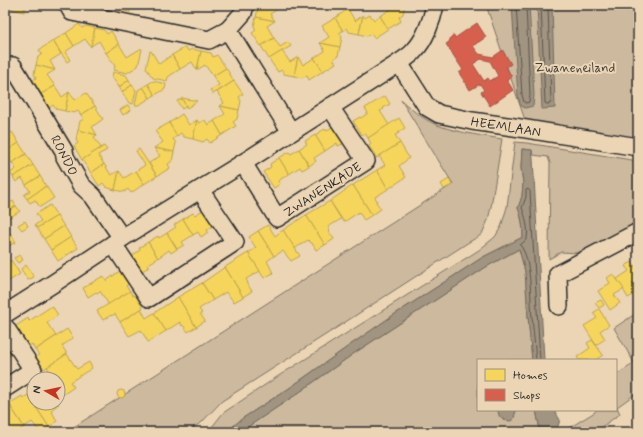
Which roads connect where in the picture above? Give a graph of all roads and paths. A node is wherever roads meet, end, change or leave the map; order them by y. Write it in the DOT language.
graph roads {
  1 [pos="68,5"];
  2 [pos="245,5"];
  3 [pos="435,5"];
  4 [pos="228,30"];
  5 [pos="399,63"];
  6 [pos="13,66"];
  7 [pos="330,107"];
  8 [pos="291,132"];
  9 [pos="638,147"];
  10 [pos="243,163"];
  11 [pos="200,190"];
  12 [pos="638,232"];
  13 [pos="118,241"];
  14 [pos="559,306"];
  15 [pos="5,314"];
  16 [pos="5,327"];
  17 [pos="5,388"];
  1 -- 4 [label="street"];
  2 -- 4 [label="street"];
  3 -- 5 [label="street"];
  4 -- 8 [label="street"];
  5 -- 7 [label="street"];
  5 -- 9 [label="street, HEEMLAAN"];
  6 -- 13 [label="street, RONDO"];
  7 -- 8 [label="street"];
  7 -- 10 [label="street, ZWANENKADE"];
  8 -- 10 [label="street"];
  10 -- 11 [label="street"];
  11 -- 13 [label="street"];
  11 -- 13 [label="street"];
  12 -- 14 [label="street"];
  13 -- 15 [label="street"];
  16 -- 17 [label="street"];
}
